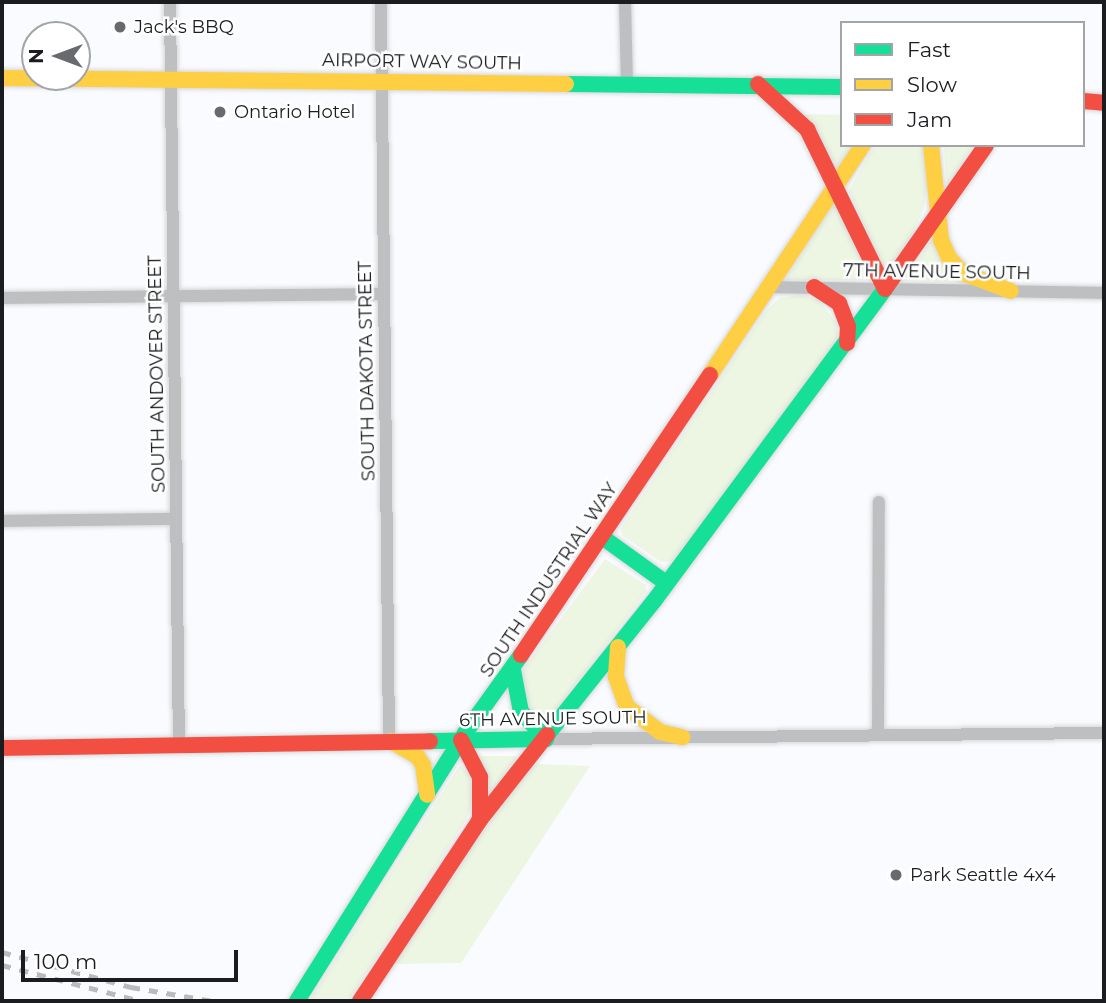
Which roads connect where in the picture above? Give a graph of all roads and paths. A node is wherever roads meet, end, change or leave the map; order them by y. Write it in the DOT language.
graph roads {
  1 [pos="170,2"];
  2 [pos="381,2"];
  3 [pos="625,2"];
  4 [pos="2,78"];
  5 [pos="171,79"];
  6 [pos="382,80"];
  7 [pos="627,83"];
  8 [pos="758,84"];
  9 [pos="840,87"];
  10 [pos="1085,101"];
  11 [pos="1104,103"];
  12 [pos="862,147"];
  13 [pos="930,147"];
  14 [pos="985,147"];
  15 [pos="838,185"];
  16 [pos="938,213"];
  17 [pos="769,287"];
  18 [pos="814,287"];
  19 [pos="885,289"];
  20 [pos="1011,291"];
  21 [pos="1104,293"];
  22 [pos="384,294"];
  23 [pos="174,295"];
  24 [pos="2,298"];
  25 [pos="846,345"];
  26 [pos="879,502"];
  27 [pos="176,519"];
  28 [pos="2,521"];
  29 [pos="602,537"];
  30 [pos="666,583"];
  31 [pos="618,645"];
  32 [pos="513,670"];
  33 [pos="878,733"];
  34 [pos="1104,733"];
  35 [pos="682,737"];
  36 [pos="546,739"];
  37 [pos="389,740"];
  38 [pos="461,740"];
  39 [pos="179,747"];
  40 [pos="2,748"];
  41 [pos="427,794"];
  42 [pos="479,821"];
  43 [pos="297,1001"];
  44 [pos="360,1001"];
  1 -- 5 [label="street, SOUTH ANDOVER STREET"];
  2 -- 6 [label="street, SOUTH DAKOTA STREET"];
  3 -- 7 [label="street"];
  4 -- 5 [label="street, AIRPORT WAY SOUTH"];
  5 -- 6 [label="street, AIRPORT WAY SOUTH"];
  5 -- 23 [label="street, SOUTH ANDOVER STREET"];
  6 -- 7 [label="street, AIRPORT WAY SOUTH"];
  6 -- 22 [label="street, SOUTH DAKOTA STREET"];
  7 -- 8 [label="street, AIRPORT WAY SOUTH"];
  8 -- 9 [label="street, AIRPORT WAY SOUTH"];
  8 -- 15 [label="street"];
  10 -- 11 [label="street"];
  12 -- 15 [label="street, SOUTH INDUSTRIAL WAY"];
  13 -- 16 [label="street"];
  14 -- 16 [label="street"];
  15 -- 17 [label="street, SOUTH INDUSTRIAL WAY"];
  15 -- 19 [label="street"];
  16 -- 19 [label="street"];
  16 -- 20 [label="street"];
  17 -- 18 [label="street, 7TH AVENUE SOUTH"];
  17 -- 29 [label="street, SOUTH INDUSTRIAL WAY"];
  18 -- 19 [label="street, 7TH AVENUE SOUTH"];
  18 -- 25 [label="street"];
  19 -- 20 [label="street, 7TH AVENUE SOUTH"];
  19 -- 25 [label="street"];
  20 -- 21 [label="street, 7TH AVENUE SOUTH"];
  22 -- 23 [label="street"];
  22 -- 37 [label="street, SOUTH DAKOTA STREET"];
  23 -- 24 [label="street"];
  23 -- 27 [label="street, SOUTH ANDOVER STREET"];
  25 -- 30 [label="street"];
  26 -- 33 [label="street"];
  27 -- 28 [label="street"];
  27 -- 39 [label="street, SOUTH ANDOVER STREET"];
  29 -- 30 [label="street"];
  29 -- 32 [label="street, SOUTH INDUSTRIAL WAY"];
  30 -- 31 [label="street"];
  31 -- 35 [label="street"];
  31 -- 36 [label="street"];
  32 -- 36 [label="street"];
  32 -- 38 [label="street, SOUTH INDUSTRIAL WAY"];
  33 -- 34 [label="street, 6TH AVENUE SOUTH"];
  33 -- 35 [label="street, 6TH AVENUE SOUTH"];
  35 -- 36 [label="street, 6TH AVENUE SOUTH"];
  36 -- 38 [label="street, 6TH AVENUE SOUTH"];
  36 -- 42 [label="street"];
  37 -- 38 [label="street, 6TH AVENUE SOUTH"];
  37 -- 39 [label="street, 6TH AVENUE SOUTH"];
  37 -- 41 [label="street"];
  38 -- 41 [label="street, SOUTH INDUSTRIAL WAY"];
  38 -- 42 [label="street"];
  39 -- 40 [label="street, 6TH AVENUE SOUTH"];
  41 -- 43 [label="street, SOUTH INDUSTRIAL WAY"];
  42 -- 44 [label="street"];
}
